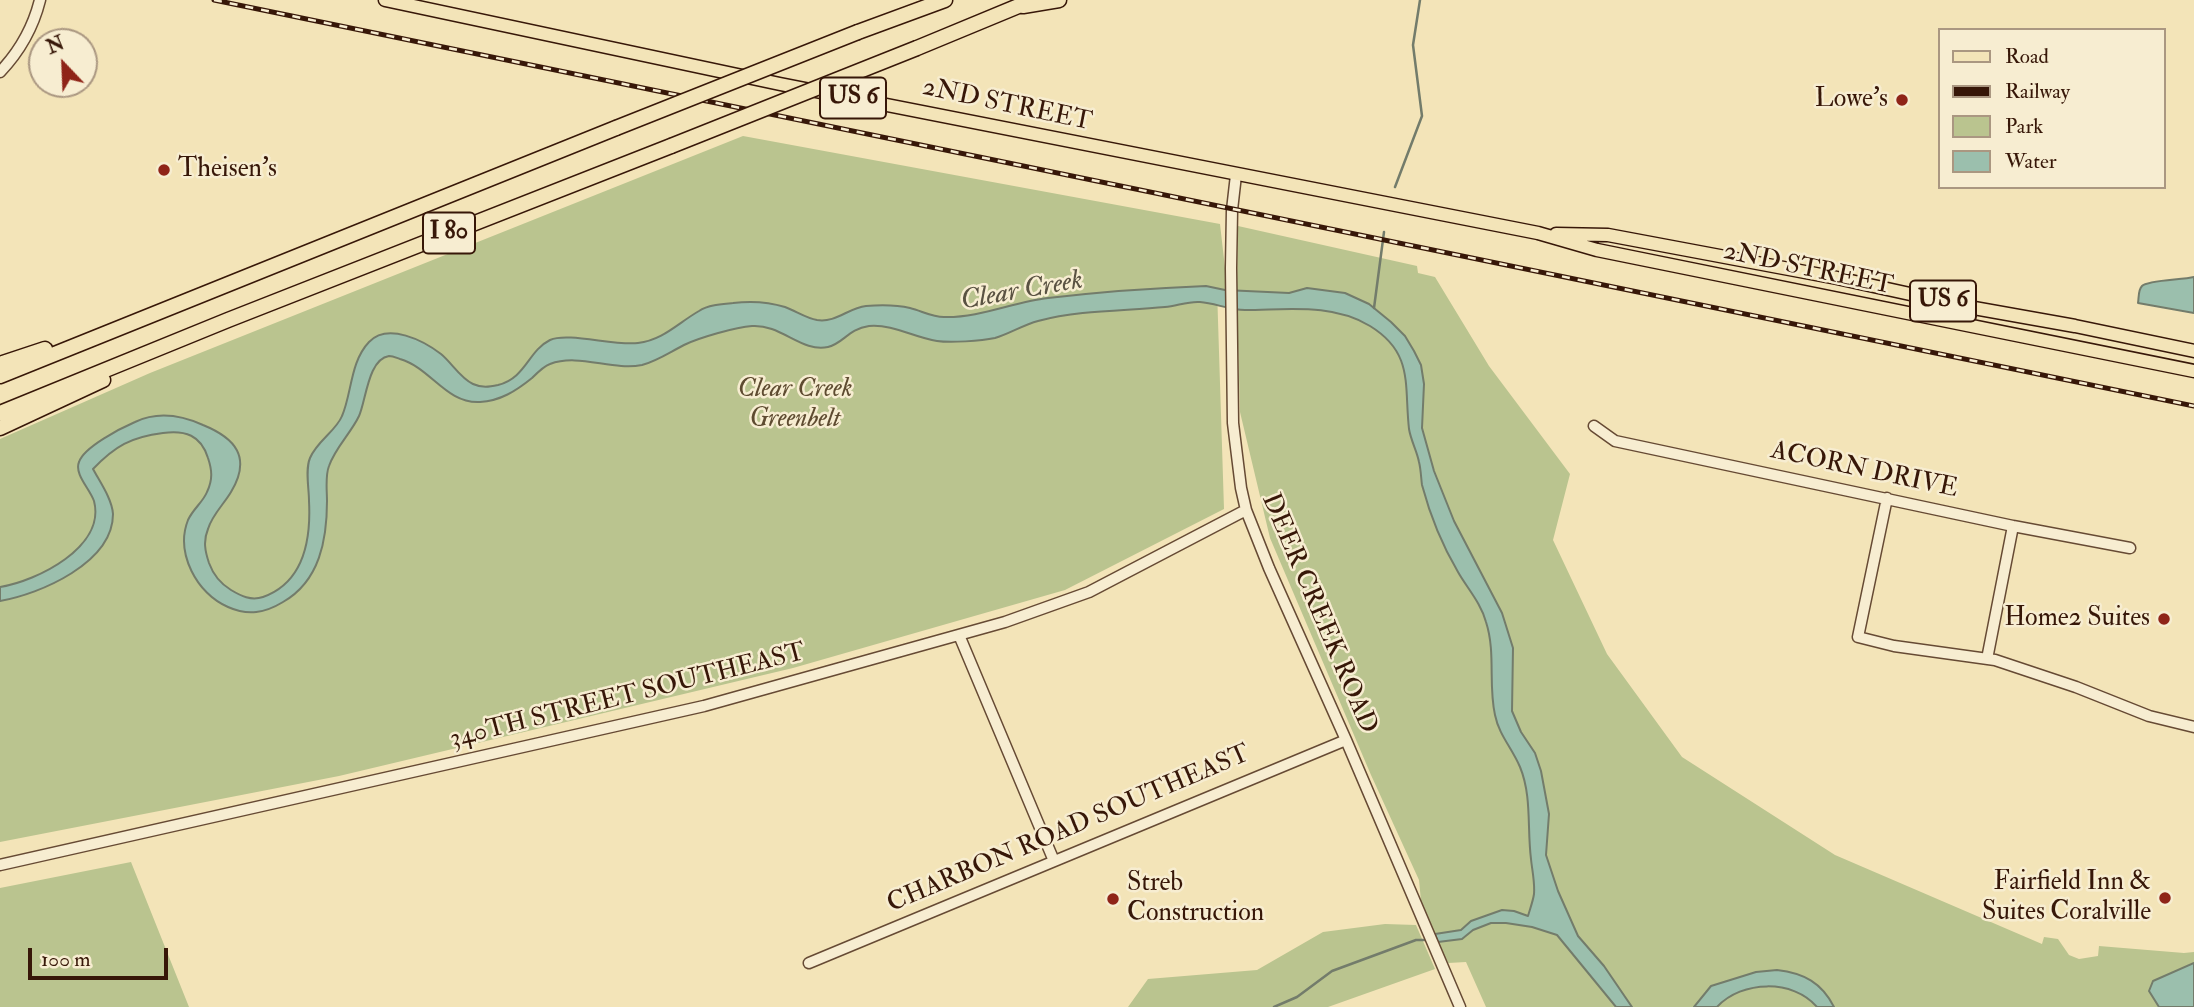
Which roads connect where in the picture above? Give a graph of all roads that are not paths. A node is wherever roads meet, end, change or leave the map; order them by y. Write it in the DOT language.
graph roads {
  1 [pos="40,0"];
  2 [pos="385,0"];
  3 [pos="945,0"];
  4 [pos="1032,0"];
  5 [pos="1059,0"];
  6 [pos="1015,7"];
  7 [pos="0,72"];
  8 [pos="1236,176"];
  9 [pos="1538,233"];
  10 [pos="225,286"];
  11 [pos="228,320"];
  12 [pos="2194,351"];
  13 [pos="0,365"];
  14 [pos="2194,371"];
  15 [pos="0,376"];
  16 [pos="0,413"];
  17 [pos="1594,426"];
  18 [pos="0,428"];
  19 [pos="1887,498"];
  20 [pos="1247,510"];
  21 [pos="2013,526"];
  22 [pos="2130,548"];
  23 [pos="959,635"];
  24 [pos="1987,659"];
  25 [pos="2194,727"];
  26 [pos="1346,740"];
  27 [pos="1054,861"];
  28 [pos="0,865"];
  29 [pos="809,962"];
  30 [pos="1460,1007"];
  1 -- 7 [label="street"];
  2 -- 8 [label="main road, 2ND STREET / US 6"];
  3 -- 10 [label="highway, I 80, bridge"];
  4 -- 6 [label="highway, I 80"];
  5 -- 6 [label="highway"];
  6 -- 11 [label="highway, I 80, bridge"];
  8 -- 9 [label="main road, 2ND STREET / US 6"];
  8 -- 20 [label="street, DEER CREEK ROAD"];
  9 -- 12 [label="main road, 2ND STREET / US 6"];
  9 -- 14 [label="main road, 2ND STREET / US 6"];
  10 -- 13 [label="highway"];
  10 -- 15 [label="highway, I 80"];
  11 -- 16 [label="highway, I 80"];
  11 -- 18 [label="highway"];
  17 -- 19 [label="street, ACORN DRIVE"];
  19 -- 21 [label="street, ACORN DRIVE"];
  19 -- 24 [label="street"];
  20 -- 23 [label="street, 340TH STREET SOUTHEAST"];
  20 -- 26 [label="street, DEER CREEK ROAD"];
  21 -- 22 [label="street, ACORN DRIVE"];
  21 -- 24 [label="street"];
  23 -- 27 [label="street"];
  23 -- 28 [label="street, 340TH STREET SOUTHEAST"];
  24 -- 25 [label="street"];
  26 -- 27 [label="street, CHARBON ROAD SOUTHEAST"];
  26 -- 30 [label="street, DEER CREEK ROAD"];
  27 -- 29 [label="street, CHARBON ROAD SOUTHEAST"];
}
